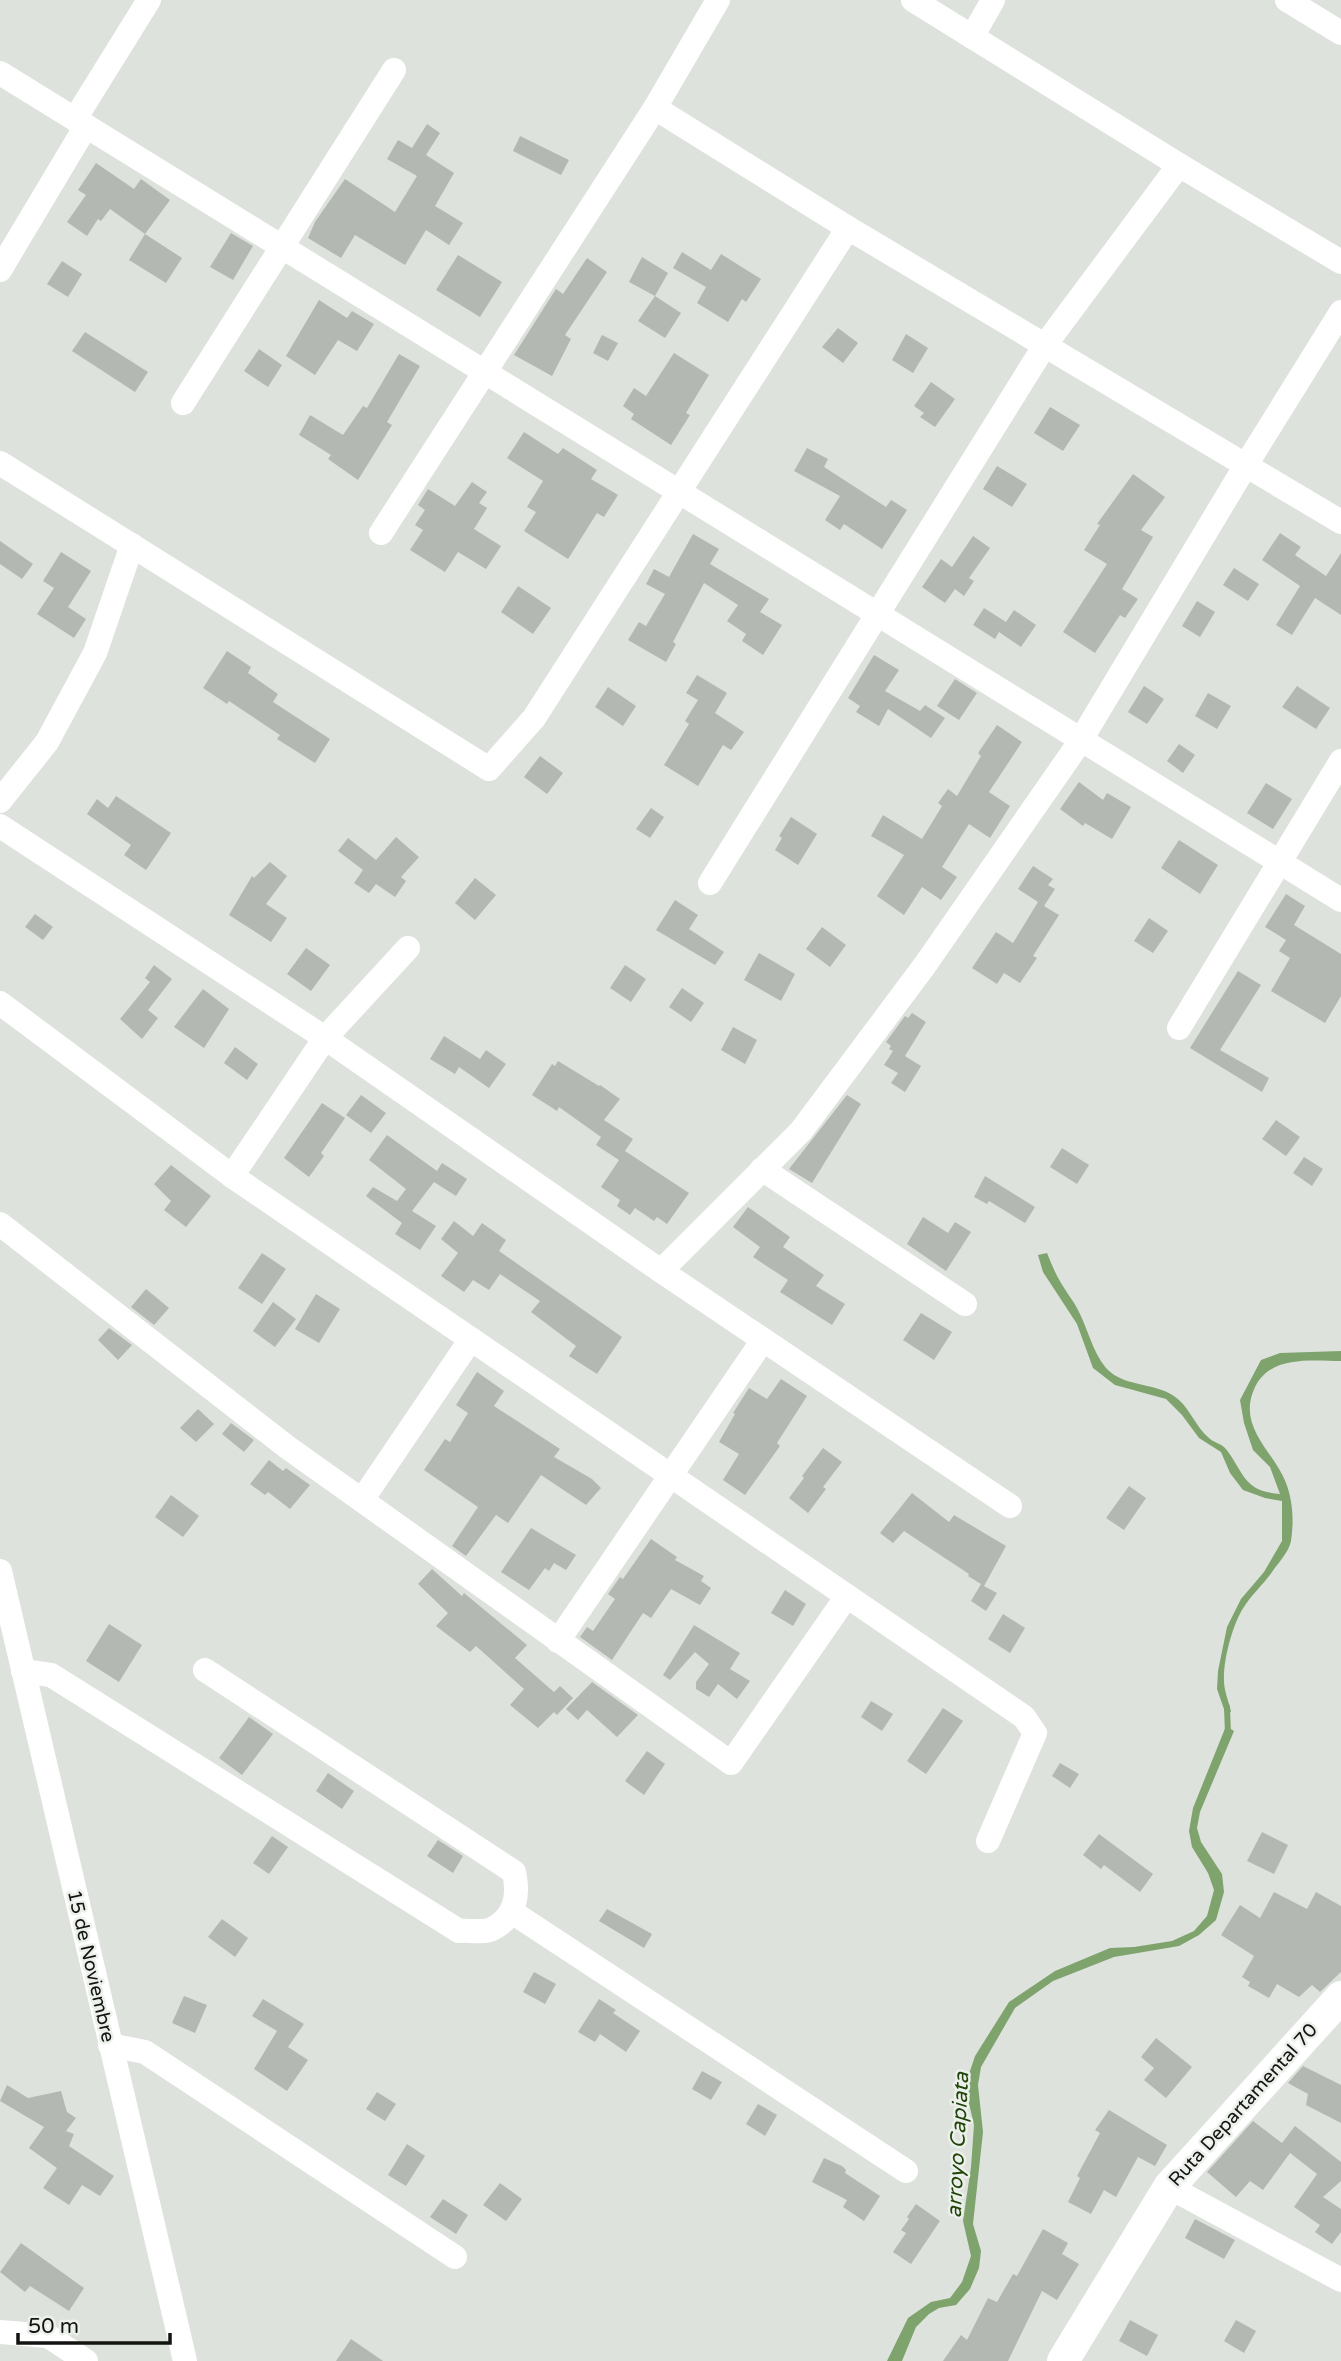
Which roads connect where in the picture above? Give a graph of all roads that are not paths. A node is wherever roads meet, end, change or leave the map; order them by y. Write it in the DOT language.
graph roads {
  1 [pos="149,0"];
  2 [pos="718,0"];
  3 [pos="913,0"];
  4 [pos="993,0"];
  5 [pos="1287,0"];
  6 [pos="1341,33"];
  7 [pos="972,37"];
  8 [pos="394,70"];
  9 [pos="0,73"];
  10 [pos="655,108"];
  11 [pos="80,122"];
  12 [pos="1179,165"];
  13 [pos="848,228"];
  14 [pos="282,247"];
  15 [pos="1341,262"];
  16 [pos="0,270"];
  17 [pos="1341,312"];
  18 [pos="1045,345"];
  19 [pos="486,373"];
  20 [pos="183,403"];
  21 [pos="0,463"];
  22 [pos="1246,465"];
  23 [pos="679,492"];
  24 [pos="1341,522"];
  25 [pos="381,533"];
  26 [pos="132,545"];
  27 [pos="877,615"];
  28 [pos="1081,740"];
  29 [pos="1341,761"];
  30 [pos="0,801"];
  31 [pos="0,826"];
  32 [pos="1279,862"];
  33 [pos="710,883"];
  34 [pos="1341,900"];
  35 [pos="408,948"];
  36 [pos="0,1003"];
  37 [pos="1179,1028"];
  38 [pos="325,1038"];
  39 [pos="762,1169"];
  40 [pos="232,1176"];
  41 [pos="0,1224"];
  42 [pos="661,1271"];
  43 [pos="965,1304"];
  44 [pos="471,1339"];
  45 [pos="763,1340"];
  46 [pos="671,1476"];
  47 [pos="362,1500"];
  48 [pos="1010,1506"];
  49 [pos="0,1571"];
  50 [pos="846,1596"];
  51 [pos="558,1641"];
  52 [pos="205,1670"];
  53 [pos="23,1671"];
  54 [pos="988,1840"];
  55 [pos="512,1912"];
  56 [pos="1341,1997"];
  57 [pos="110,2045"];
  58 [pos="906,2171"];
  59 [pos="1169,2187"];
  60 [pos="455,2257"];
  61 [pos="1341,2280"];
  62 [pos="0,2332"];
  63 [pos="86,2361"];
  64 [pos="185,2361"];
  65 [pos="1063,2361"];
  1 -- 11 [label="street"];
  2 -- 10 [label="street"];
  3 -- 7 [label="street"];
  4 -- 7 [label="street"];
  5 -- 6 [label="street"];
  7 -- 12 [label="street"];
  8 -- 14 [label="street"];
  9 -- 11 [label="street"];
  10 -- 13 [label="street"];
  10 -- 19 [label="street"];
  11 -- 14 [label="street"];
  11 -- 16 [label="street"];
  12 -- 15 [label="street"];
  12 -- 18 [label="street"];
  13 -- 18 [label="street"];
  13 -- 23 [label="street"];
  14 -- 19 [label="street"];
  14 -- 20 [label="street"];
  17 -- 22 [label="street"];
  18 -- 22 [label="street"];
  18 -- 27 [label="street"];
  19 -- 23 [label="street"];
  19 -- 25 [label="street"];
  21 -- 26 [label="street"];
  22 -- 24 [label="street"];
  22 -- 28 [label="street"];
  23 -- 26 [label="street"];
  23 -- 27 [label="street"];
  26 -- 30 [label="street"];
  27 -- 28 [label="street"];
  27 -- 33 [label="street"];
  28 -- 32 [label="street"];
  28 -- 39 [label="street"];
  29 -- 32 [label="street"];
  31 -- 38 [label="street"];
  32 -- 34 [label="street"];
  32 -- 37 [label="street"];
  35 -- 38 [label="street"];
  36 -- 40 [label="street"];
  38 -- 40 [label="street"];
  38 -- 42 [label="street"];
  39 -- 42 [label="street"];
  39 -- 43 [label="street"];
  40 -- 44 [label="street"];
  41 -- 47 [label="street"];
  42 -- 45 [label="street"];
  44 -- 46 [label="street"];
  44 -- 47 [label="street"];
  45 -- 46 [label="street"];
  45 -- 48 [label="street"];
  46 -- 50 [label="street"];
  46 -- 51 [label="street"];
  47 -- 51 [label="street"];
  49 -- 53 [label="street, 15 de Noviembre"];
  50 -- 51 [label="street"];
  50 -- 54 [label="street"];
  52 -- 55 [label="street"];
  53 -- 55 [label="street"];
  53 -- 57 [label="street, 15 de Noviembre"];
  55 -- 58 [label="street"];
  56 -- 59 [label="main road, Ruta Departamental 70"];
  57 -- 60 [label="street"];
  57 -- 64 [label="street, 15 de Noviembre"];
  59 -- 61 [label="street"];
  59 -- 65 [label="main road, Ruta Departamental 70"];
  62 -- 63 [label="street"];
}
